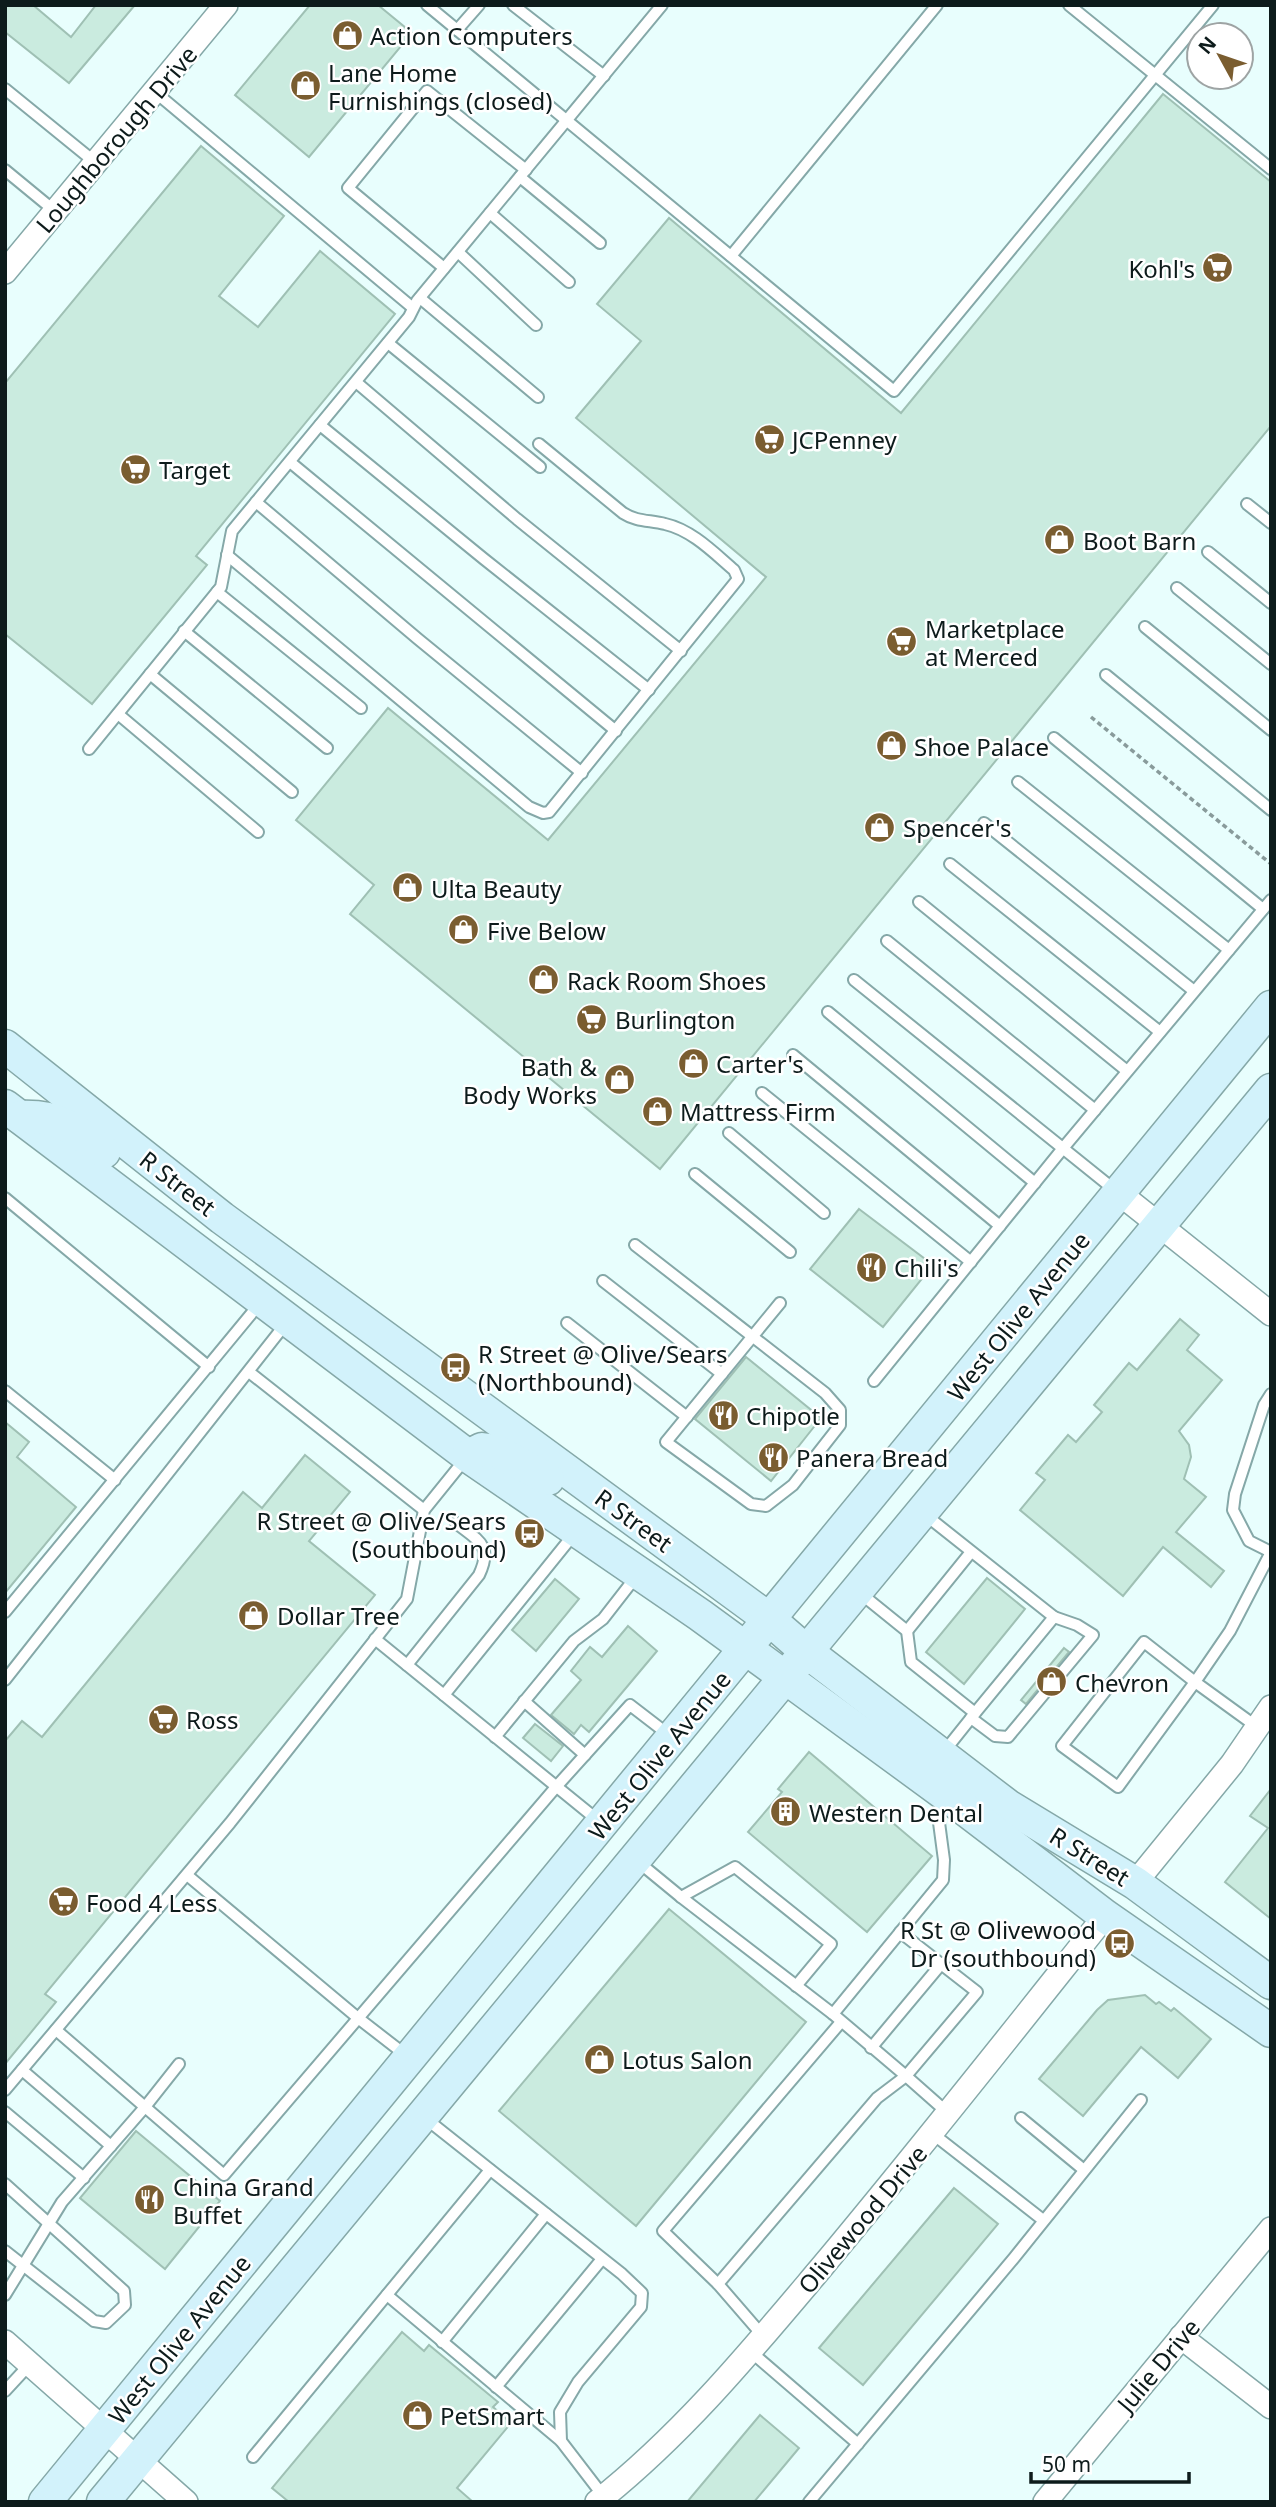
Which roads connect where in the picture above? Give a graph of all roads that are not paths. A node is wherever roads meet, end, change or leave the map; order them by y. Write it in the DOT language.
graph roads {
  1 [pos="226,5"];
  2 [pos="427,5"];
  3 [pos="479,5"];
  4 [pos="513,5"];
  5 [pos="662,5"];
  6 [pos="937,5"];
  7 [pos="1069,5"];
  8 [pos="1213,5"];
  9 [pos="457,30"];
  10 [pos="1155,75"];
  11 [pos="604,76"];
  12 [pos="5,89"];
  13 [pos="155,92"];
  14 [pos="567,121"];
  15 [pos="96,163"];
  16 [pos="1271,169"];
  17 [pos="5,170"];
  18 [pos="523,174"];
  19 [pos="56,212"];
  20 [pos="490,213"];
  21 [pos="600,243"];
  22 [pos="458,252"];
  23 [pos="731,256"];
  24 [pos="444,268"];
  25 [pos="5,272"];
  26 [pos="569,282"];
  27 [pos="419,298"];
  28 [pos="413,308"];
  29 [pos="536,325"];
  30 [pos="388,342"];
  31 [pos="356,382"];
  32 [pos="538,397"];
  33 [pos="320,425"];
  34 [pos="539,444"];
  35 [pos="290,462"];
  36 [pos="540,467"];
  37 [pos="257,502"];
  38 [pos="1247,504"];
  39 [pos="1271,523"];
  40 [pos="1208,552"];
  41 [pos="227,555"];
  42 [pos="1177,588"];
  43 [pos="217,592"];
  44 [pos="1271,603"];
  45 [pos="1145,627"];
  46 [pos="184,631"];
  47 [pos="681,651"];
  48 [pos="1271,664"];
  49 [pos="150,674"];
  50 [pos="1106,675"];
  51 [pos="649,690"];
  52 [pos="361,708"];
  53 [pos="118,714"];
  54 [pos="1271,730"];
  55 [pos="616,731"];
  56 [pos="1054,738"];
  57 [pos="327,748"];
  58 [pos="89,749"];
  59 [pos="582,773"];
  60 [pos="1018,782"];
  61 [pos="292,792"];
  62 [pos="1271,810"];
  63 [pos="984,823"];
  64 [pos="258,832"];
  65 [pos="950,864"];
  66 [pos="919,902"];
  67 [pos="1267,904"];
  68 [pos="887,941"];
  69 [pos="1229,950"];
  70 [pos="854,981"];
  71 [pos="1194,991"];
  72 [pos="1271,1007"];
  73 [pos="828,1012"];
  74 [pos="1160,1032"];
  75 [pos="5,1046"];
  76 [pos="793,1055"];
  77 [pos="1127,1072"];
  78 [pos="5,1075"];
  79 [pos="47,1080"];
  80 [pos="1271,1090"];
  81 [pos="762,1093"];
  82 [pos="1095,1110"];
  83 [pos="11,1116"];
  84 [pos="729,1133"];
  85 [pos="1064,1147"];
  86 [pos="695,1174"];
  87 [pos="1035,1183"];
  88 [pos="1119,1193"];
  89 [pos="5,1198"];
  90 [pos="824,1213"];
  91 [pos="222,1218"];
  92 [pos="1000,1226"];
  93 [pos="1160,1226"];
  94 [pos="635,1245"];
  95 [pos="790,1252"];
  96 [pos="971,1262"];
  97 [pos="603,1282"];
  98 [pos="263,1300"];
  99 [pos="780,1303"];
  100 [pos="1271,1314"];
  101 [pos="567,1323"];
  102 [pos="300,1328"];
  103 [pos="753,1336"];
  104 [pos="209,1367"];
  105 [pos="249,1372"];
  106 [pos="722,1374"];
  107 [pos="874,1381"];
  108 [pos="5,1391"];
  109 [pos="1270,1393"];
  110 [pos="491,1415"];
  111 [pos="687,1417"];
  112 [pos="468,1456"];
  113 [pos="115,1480"];
  114 [pos="592,1490"];
  115 [pos="424,1510"];
  116 [pos="922,1512"];
  117 [pos="456,1523"];
  118 [pos="576,1531"];
  119 [pos="971,1552"];
  120 [pos="1271,1552"];
  121 [pos="639,1573"];
  122 [pos="858,1591"];
  123 [pos="5,1612"];
  124 [pos="1054,1617"];
  125 [pos="769,1619"];
  126 [pos="907,1631"];
  127 [pos="375,1639"];
  128 [pos="746,1649"];
  129 [pos="807,1652"];
  130 [pos="407,1665"];
  131 [pos="786,1678"];
  132 [pos="5,1680"];
  133 [pos="1195,1682"];
  134 [pos="444,1695"];
  135 [pos="524,1701"];
  136 [pos="973,1715"];
  137 [pos="1266,1715"];
  138 [pos="495,1737"];
  139 [pos="673,1738"];
  140 [pos="585,1755"];
  141 [pos="941,1755"];
  142 [pos="556,1787"];
  143 [pos="949,1797"];
  144 [pos="602,1824"];
  145 [pos="1004,1839"];
  146 [pos="635,1859"];
  147 [pos="187,1875"];
  148 [pos="1135,1883"];
  149 [pos="681,1897"];
  150 [pos="1105,1916"];
  151 [pos="900,1932"];
  152 [pos="942,1963"];
  153 [pos="1271,1983"];
  154 [pos="796,1986"];
  155 [pos="1271,1997"];
  156 [pos="358,2018"];
  157 [pos="837,2018"];
  158 [pos="56,2030"];
  159 [pos="1271,2031"];
  160 [pos="871,2048"];
  161 [pos="410,2057"];
  162 [pos="179,2064"];
  163 [pos="22,2070"];
  164 [pos="906,2076"];
  165 [pos="5,2090"];
  166 [pos="1141,2100"];
  167 [pos="145,2107"];
  168 [pos="5,2112"];
  169 [pos="949,2114"];
  170 [pos="422,2117"];
  171 [pos="1021,2118"];
  172 [pos="933,2134"];
  173 [pos="111,2146"];
  174 [pos="490,2170"];
  175 [pos="1084,2170"];
  176 [pos="84,2178"];
  177 [pos="5,2184"];
  178 [pos="545,2214"];
  179 [pos="1043,2220"];
  180 [pos="51,2224"];
  181 [pos="1271,2229"];
  182 [pos="5,2251"];
  183 [pos="602,2259"];
  184 [pos="23,2265"];
  185 [pos="718,2284"];
  186 [pos="5,2295"];
  187 [pos="387,2295"];
  188 [pos="1181,2337"];
  189 [pos="5,2342"];
  190 [pos="442,2342"];
  191 [pos="757,2344"];
  192 [pos="30,2364"];
  193 [pos="496,2388"];
  194 [pos="5,2390"];
  195 [pos="1271,2407"];
  196 [pos="105,2429"];
  197 [pos="561,2441"];
  198 [pos="858,2444"];
  199 [pos="253,2457"];
  200 [pos="138,2459"];
  201 [pos="601,2499"];
  202 [pos="45,2502"];
  203 [pos="103,2502"];
  204 [pos="187,2502"];
  205 [pos="809,2502"];
  206 [pos="1045,2502"];
  1 -- 13 [label="street, Loughborough Drive"];
  2 -- 9 [label="lane"];
  3 -- 9 [label="lane"];
  4 -- 11 [label="lane"];
  5 -- 11 [label="lane"];
  6 -- 23 [label="lane"];
  7 -- 10 [label="lane"];
  8 -- 10 [label="lane"];
  9 -- 14 [label="lane"];
  10 -- 16 [label="lane"];
  10 -- 23 [label="lane"];
  11 -- 14 [label="lane"];
  12 -- 15 [label="lane"];
  13 -- 15 [label="street, Loughborough Drive"];
  13 -- 28 [label="lane"];
  14 -- 18 [label="lane"];
  14 -- 23 [label="lane"];
  15 -- 19 [label="street, Loughborough Drive"];
  17 -- 19 [label="lane"];
  18 -- 20 [label="lane"];
  18 -- 21 [label="lane"];
  18 -- 24 [label="lane"];
  19 -- 25 [label="street, Loughborough Drive"];
  20 -- 22 [label="lane"];
  20 -- 26 [label="lane"];
  22 -- 24 [label="lane"];
  22 -- 29 [label="lane"];
  24 -- 27 [label="lane"];
  27 -- 28 [label="lane"];
  27 -- 32 [label="lane"];
  28 -- 30 [label="lane"];
  30 -- 31 [label="lane"];
  30 -- 36 [label="lane"];
  31 -- 33 [label="lane"];
  31 -- 47 [label="lane"];
  33 -- 35 [label="lane"];
  33 -- 51 [label="lane"];
  34 -- 47 [label="lane"];
  35 -- 37 [label="lane"];
  35 -- 55 [label="lane"];
  37 -- 41 [label="lane"];
  37 -- 59 [label="lane"];
  38 -- 39 [label="lane"];
  40 -- 44 [label="lane"];
  41 -- 43 [label="lane"];
  41 -- 59 [label="lane"];
  42 -- 48 [label="lane"];
  43 -- 46 [label="lane"];
  43 -- 52 [label="lane"];
  45 -- 54 [label="lane"];
  46 -- 49 [label="lane"];
  46 -- 57 [label="lane"];
  47 -- 51 [label="lane"];
  49 -- 53 [label="lane"];
  49 -- 61 [label="lane"];
  50 -- 62 [label="lane"];
  51 -- 55 [label="lane"];
  53 -- 58 [label="lane"];
  53 -- 64 [label="lane"];
  55 -- 59 [label="lane"];
  56 -- 67 [label="lane"];
  60 -- 69 [label="lane"];
  63 -- 71 [label="lane"];
  65 -- 74 [label="lane"];
  66 -- 77 [label="lane"];
  67 -- 69 [label="lane"];
  68 -- 82 [label="lane"];
  69 -- 71 [label="lane"];
  70 -- 85 [label="lane"];
  71 -- 74 [label="lane"];
  72 -- 88 [label="street, West Olive Avenue"];
  73 -- 87 [label="lane"];
  74 -- 77 [label="lane"];
  75 -- 79 [label="street, R Street"];
  76 -- 92 [label="lane"];
  77 -- 82 [label="lane"];
  78 -- 79 [label="street"];
  79 -- 91 [label="street, R Street"];
  80 -- 93 [label="street, West Olive Avenue"];
  81 -- 96 [label="lane"];
  82 -- 85 [label="lane"];
  83 -- 91 [label="street"];
  83 -- 98 [label="street, R Street"];
  84 -- 90 [label="lane"];
  85 -- 87 [label="lane"];
  85 -- 88 [label="lane"];
  86 -- 95 [label="lane"];
  87 -- 92 [label="lane"];
  88 -- 93 [label="street"];
  88 -- 125 [label="street, West Olive Avenue"];
  89 -- 104 [label="lane"];
  91 -- 110 [label="street, R Street"];
  92 -- 96 [label="lane"];
  93 -- 100 [label="street"];
  93 -- 116 [label="street, West Olive Avenue"];
  94 -- 103 [label="lane"];
  96 -- 107 [label="lane"];
  97 -- 106 [label="lane"];
  98 -- 102 [label="street, R Street"];
  98 -- 104 [label="lane"];
  99 -- 103 [label="lane"];
  101 -- 111 [label="lane"];
  102 -- 105 [label="lane"];
  102 -- 110 [label="street"];
  102 -- 112 [label="street, R Street"];
  103 -- 106 [label="lane"];
  103 -- 111 [label="lane"];
  104 -- 113 [label="lane"];
  105 -- 115 [label="lane"];
  105 -- 132 [label="lane"];
  106 -- 111 [label="lane"];
  108 -- 113 [label="lane"];
  109 -- 120 [label="lane"];
  110 -- 114 [label="street, R Street"];
  112 -- 114 [label="street"];
  112 -- 115 [label="lane"];
  112 -- 118 [label="street, R Street"];
  113 -- 123 [label="lane"];
  114 -- 125 [label="street, R Street"];
  115 -- 127 [label="lane"];
  116 -- 119 [label="lane"];
  116 -- 122 [label="street, West Olive Avenue"];
  117 -- 130 [label="lane"];
  118 -- 121 [label="street, R Street"];
  118 -- 134 [label="lane"];
  119 -- 124 [label="lane"];
  119 -- 126 [label="lane"];
  120 -- 133 [label="lane"];
  121 -- 128 [label="street, R Street"];
  121 -- 135 [label="lane"];
  122 -- 126 [label="lane"];
  122 -- 129 [label="street, West Olive Avenue"];
  124 -- 136 [label="lane"];
  124 -- 136 [label="lane"];
  125 -- 128 [label="street, West Olive Avenue"];
  125 -- 129 [label="street, R Street"];
  126 -- 136 [label="lane"];
  127 -- 130 [label="lane"];
  127 -- 147 [label="lane"];
  128 -- 131 [label="street, R Street"];
  128 -- 139 [label="street, West Olive Avenue"];
  129 -- 131 [label="street, West Olive Avenue"];
  129 -- 141 [label="street, R Street"];
  130 -- 134 [label="lane"];
  131 -- 143 [label="street, R Street"];
  131 -- 146 [label="street, West Olive Avenue"];
  133 -- 133 [label="lane"];
  133 -- 137 [label="lane"];
  134 -- 138 [label="lane"];
  135 -- 138 [label="lane"];
  135 -- 140 [label="lane"];
  136 -- 141 [label="lane"];
  137 -- 148 [label="street"];
  138 -- 142 [label="lane"];
  139 -- 140 [label="lane"];
  139 -- 144 [label="street, West Olive Avenue"];
  140 -- 142 [label="lane"];
  141 -- 148 [label="street, R Street"];
  142 -- 144 [label="lane"];
  142 -- 156 [label="lane"];
  143 -- 145 [label="street, R Street"];
  143 -- 151 [label="lane"];
  144 -- 161 [label="street, West Olive Avenue"];
  145 -- 148 [label="street"];
  145 -- 150 [label="street, R Street"];
  146 -- 149 [label="lane"];
  146 -- 170 [label="street, West Olive Avenue"];
  147 -- 156 [label="lane"];
  147 -- 158 [label="lane"];
  148 -- 153 [label="street, R Street"];
  149 -- 154 [label="lane"];
  149 -- 154 [label="lane"];
  150 -- 155 [label="street"];
  150 -- 159 [label="street, R Street"];
  150 -- 169 [label="street, Olivewood Drive"];
  151 -- 152 [label="lane"];
  151 -- 157 [label="lane"];
  152 -- 160 [label="lane"];
  152 -- 164 [label="lane"];
  154 -- 157 [label="lane"];
  156 -- 161 [label="lane"];
  156 -- 167 [label="lane"];
  157 -- 160 [label="lane"];
  157 -- 185 [label="lane"];
  158 -- 163 [label="lane"];
  158 -- 167 [label="lane"];
  160 -- 164 [label="lane"];
  161 -- 196 [label="street, West Olive Avenue"];
  162 -- 167 [label="lane"];
  163 -- 165 [label="lane"];
  163 -- 173 [label="lane"];
  164 -- 169 [label="lane"];
  164 -- 185 [label="lane"];
  166 -- 175 [label="lane"];
  167 -- 173 [label="lane"];
  168 -- 176 [label="lane"];
  169 -- 172 [label="street, Olivewood Drive"];
  170 -- 174 [label="lane"];
  170 -- 200 [label="street, West Olive Avenue"];
  171 -- 175 [label="lane"];
  172 -- 179 [label="lane"];
  172 -- 191 [label="street, Olivewood Drive"];
  173 -- 176 [label="lane"];
  174 -- 178 [label="lane"];
  174 -- 187 [label="lane"];
  175 -- 179 [label="lane"];
  176 -- 180 [label="lane"];
  177 -- 180 [label="lane"];
  178 -- 183 [label="lane"];
  178 -- 190 [label="lane"];
  179 -- 198 [label="lane"];
  180 -- 184 [label="lane"];
  180 -- 184 [label="lane"];
  181 -- 188 [label="street, Julie Drive"];
  182 -- 184 [label="lane"];
  183 -- 193 [label="lane"];
  183 -- 197 [label="lane"];
  184 -- 186 [label="lane"];
  185 -- 191 [label="lane"];
  187 -- 190 [label="lane"];
  187 -- 199 [label="lane"];
  188 -- 195 [label="street"];
  188 -- 206 [label="street, Julie Drive"];
  189 -- 192 [label="street"];
  190 -- 193 [label="lane"];
  191 -- 198 [label="lane"];
  191 -- 201 [label="street, Olivewood Drive"];
  192 -- 194 [label="lane"];
  192 -- 196 [label="street"];
  193 -- 197 [label="lane"];
  196 -- 200 [label="street"];
  196 -- 202 [label="street, West Olive Avenue"];
  197 -- 201 [label="lane"];
  198 -- 205 [label="lane"];
  200 -- 203 [label="street, West Olive Avenue"];
  200 -- 204 [label="street"];
}
